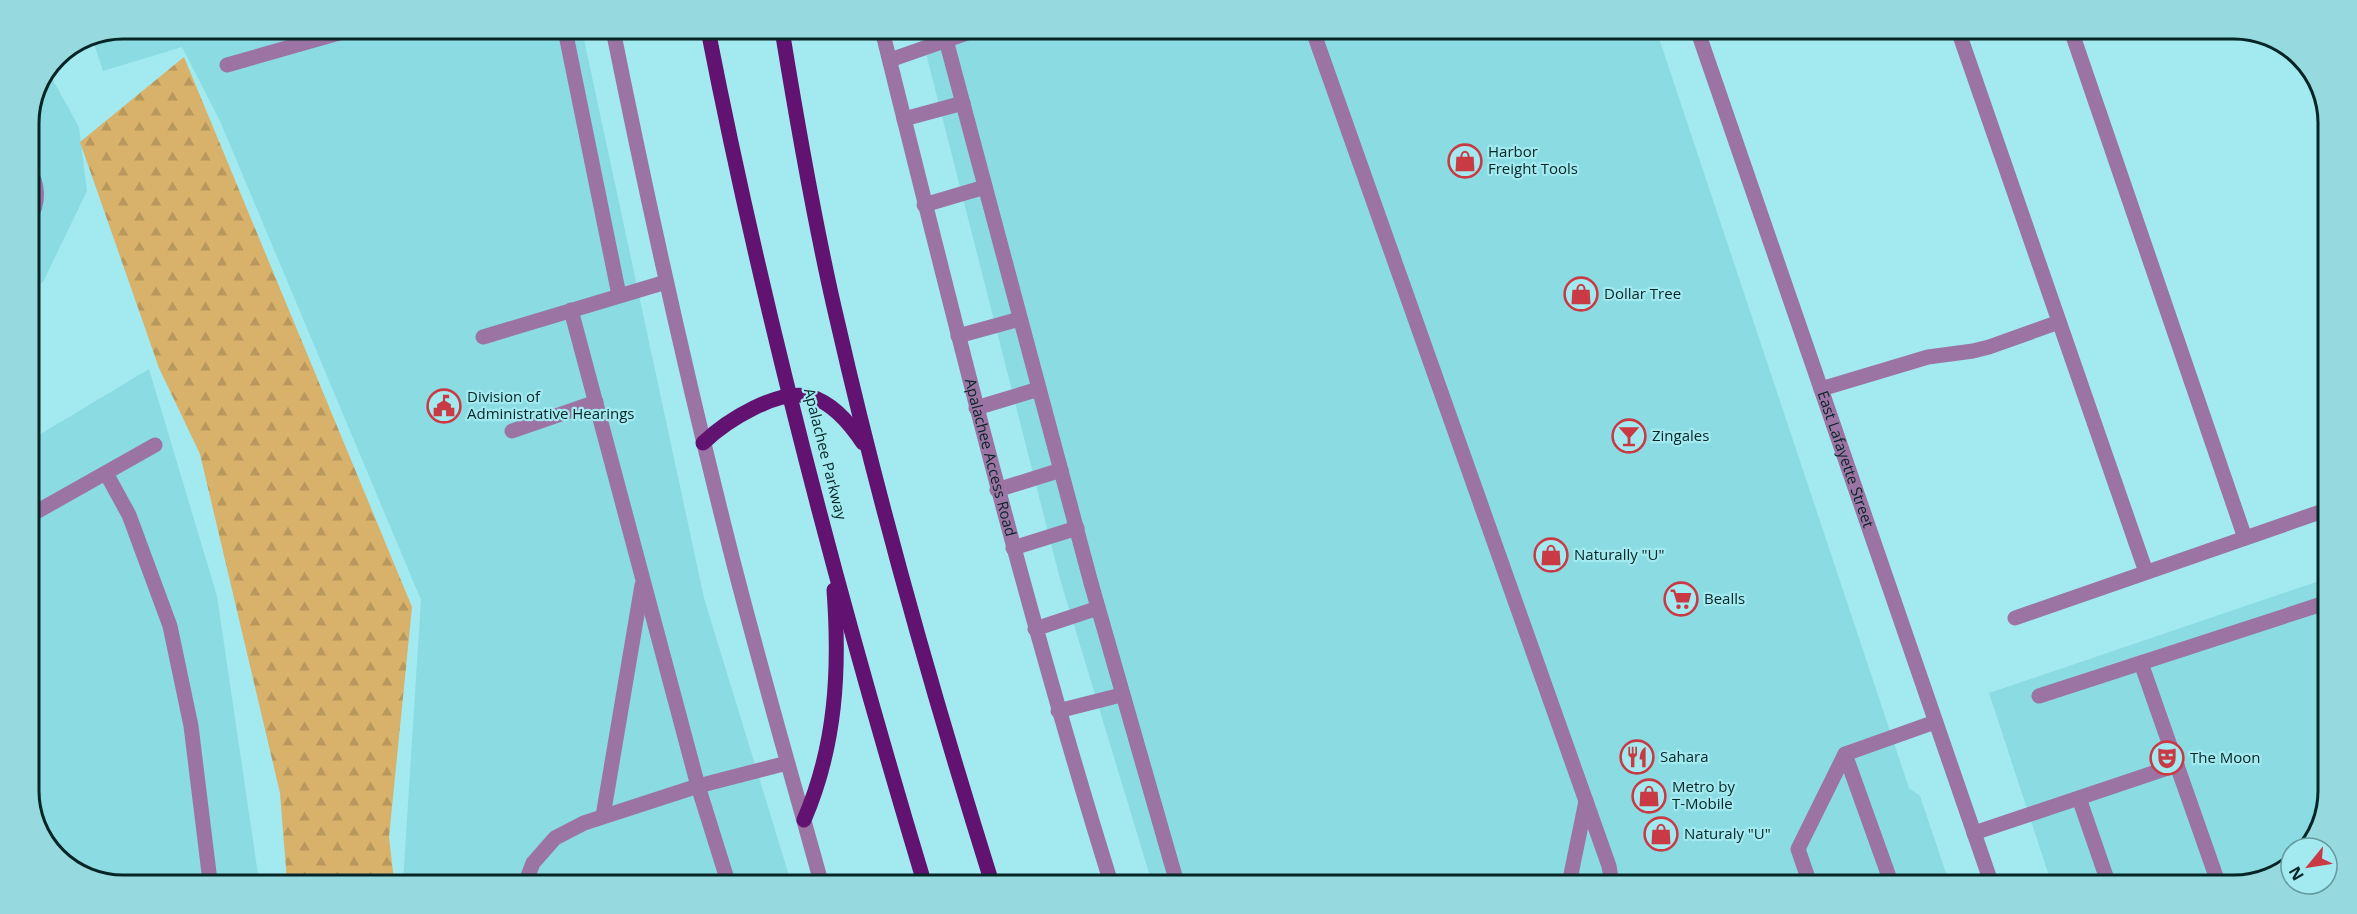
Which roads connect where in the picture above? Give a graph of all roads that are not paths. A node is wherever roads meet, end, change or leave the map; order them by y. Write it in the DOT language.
graph roads {
  1 [pos="318,39"];
  2 [pos="567,39"];
  3 [pos="615,39"];
  4 [pos="710,39"];
  5 [pos="784,39"];
  6 [pos="884,39"];
  7 [pos="949,39"];
  8 [pos="1316,39"];
  9 [pos="1700,39"];
  10 [pos="1961,39"];
  11 [pos="2074,39"];
  12 [pos="946,40"];
  13 [pos="890,60"];
  14 [pos="227,65"];
  15 [pos="963,103"];
  16 [pos="904,119"];
  17 [pos="986,187"];
  18 [pos="924,205"];
  19 [pos="666,282"];
  20 [pos="619,295"];
  21 [pos="571,310"];
  22 [pos="1020,319"];
  23 [pos="2059,322"];
  24 [pos="483,336"];
  25 [pos="958,336"];
  26 [pos="1039,389"];
  27 [pos="1821,389"];
  28 [pos="791,396"];
  29 [pos="596,402"];
  30 [pos="976,408"];
  31 [pos="512,431"];
  32 [pos="703,443"];
  33 [pos="155,445"];
  34 [pos="869,454"];
  35 [pos="1061,470"];
  36 [pos="106,473"];
  37 [pos="997,490"];
  38 [pos="39,510"];
  39 [pos="2318,513"];
  40 [pos="1077,528"];
  41 [pos="2245,538"];
  42 [pos="1013,548"];
  43 [pos="831,551"];
  44 [pos="2146,572"];
  45 [pos="643,579"];
  46 [pos="2318,605"];
  47 [pos="1098,608"];
  48 [pos="2015,618"];
  49 [pos="1035,629"];
  50 [pos="2141,663"];
  51 [pos="1121,695"];
  52 [pos="2039,696"];
  53 [pos="1058,711"];
  54 [pos="1935,722"];
  55 [pos="1845,754"];
  56 [pos="787,763"];
  57 [pos="2177,765"];
  58 [pos="698,786"];
  59 [pos="2079,798"];
  60 [pos="1586,801"];
  61 [pos="603,816"];
  62 [pos="804,820"];
  63 [pos="1974,833"];
  64 [pos="209,875"];
  65 [pos="528,875"];
  66 [pos="726,875"];
  67 [pos="819,875"];
  68 [pos="922,875"];
  69 [pos="990,875"];
  70 [pos="1109,875"];
  71 [pos="1175,875"];
  72 [pos="1571,875"];
  73 [pos="1610,875"];
  74 [pos="1807,875"];
  75 [pos="1888,875"];
  76 [pos="1989,875"];
  77 [pos="2106,875"];
  78 [pos="2216,875"];
  1 -- 14 [label="street"];
  2 -- 20 [label="street"];
  3 -- 19 [label="street"];
  4 -- 28 [label="main road, Apalachee Parkway"];
  5 -- 34 [label="main road"];
  6 -- 13 [label="street, Apalachee Access Road"];
  7 -- 12 [label="street"];
  8 -- 60 [label="street"];
  9 -- 27 [label="street, East Lafayette Street"];
  10 -- 23 [label="street"];
  11 -- 41 [label="street"];
  12 -- 13 [label="street"];
  12 -- 15 [label="street"];
  13 -- 16 [label="street, Apalachee Access Road"];
  15 -- 16 [label="street"];
  15 -- 17 [label="street"];
  16 -- 18 [label="street, Apalachee Access Road"];
  17 -- 18 [label="street"];
  17 -- 22 [label="street"];
  18 -- 25 [label="street, Apalachee Access Road"];
  19 -- 20 [label="street"];
  19 -- 32 [label="street"];
  20 -- 21 [label="street"];
  21 -- 24 [label="street"];
  21 -- 29 [label="street"];
  22 -- 25 [label="street"];
  22 -- 26 [label="street"];
  23 -- 27 [label="street"];
  23 -- 44 [label="street"];
  25 -- 30 [label="street, Apalachee Access Road"];
  26 -- 30 [label="street"];
  26 -- 35 [label="street"];
  27 -- 54 [label="street, East Lafayette Street"];
  28 -- 32 [label="main road"];
  28 -- 34 [label="main road"];
  28 -- 43 [label="main road, Apalachee Parkway"];
  29 -- 31 [label="street"];
  29 -- 45 [label="street"];
  30 -- 37 [label="street, Apalachee Access Road"];
  32 -- 56 [label="street"];
  33 -- 36 [label="street"];
  34 -- 69 [label="main road"];
  35 -- 37 [label="street"];
  35 -- 40 [label="street"];
  36 -- 38 [label="street"];
  36 -- 64 [label="street"];
  37 -- 42 [label="street, Apalachee Access Road"];
  39 -- 41 [label="street"];
  40 -- 42 [label="street"];
  40 -- 47 [label="street"];
  41 -- 44 [label="street"];
  42 -- 49 [label="street, Apalachee Access Road"];
  43 -- 62 [label="main road"];
  43 -- 68 [label="main road, Apalachee Parkway"];
  44 -- 48 [label="street"];
  45 -- 58 [label="street"];
  45 -- 61 [label="street"];
  46 -- 50 [label="street"];
  47 -- 49 [label="street"];
  47 -- 51 [label="street"];
  49 -- 53 [label="street, Apalachee Access Road"];
  50 -- 52 [label="street"];
  50 -- 57 [label="street"];
  51 -- 53 [label="street"];
  51 -- 71 [label="street"];
  53 -- 70 [label="street, Apalachee Access Road"];
  54 -- 55 [label="street"];
  54 -- 63 [label="street, East Lafayette Street"];
  55 -- 74 [label="street"];
  55 -- 75 [label="street"];
  56 -- 58 [label="street"];
  56 -- 62 [label="street"];
  57 -- 59 [label="street"];
  57 -- 78 [label="street"];
  58 -- 61 [label="street"];
  58 -- 66 [label="street"];
  59 -- 63 [label="street"];
  59 -- 77 [label="street"];
  60 -- 72 [label="street"];
  60 -- 73 [label="street"];
  61 -- 65 [label="street"];
  62 -- 67 [label="street"];
  63 -- 76 [label="street, East Lafayette Street"];
}
